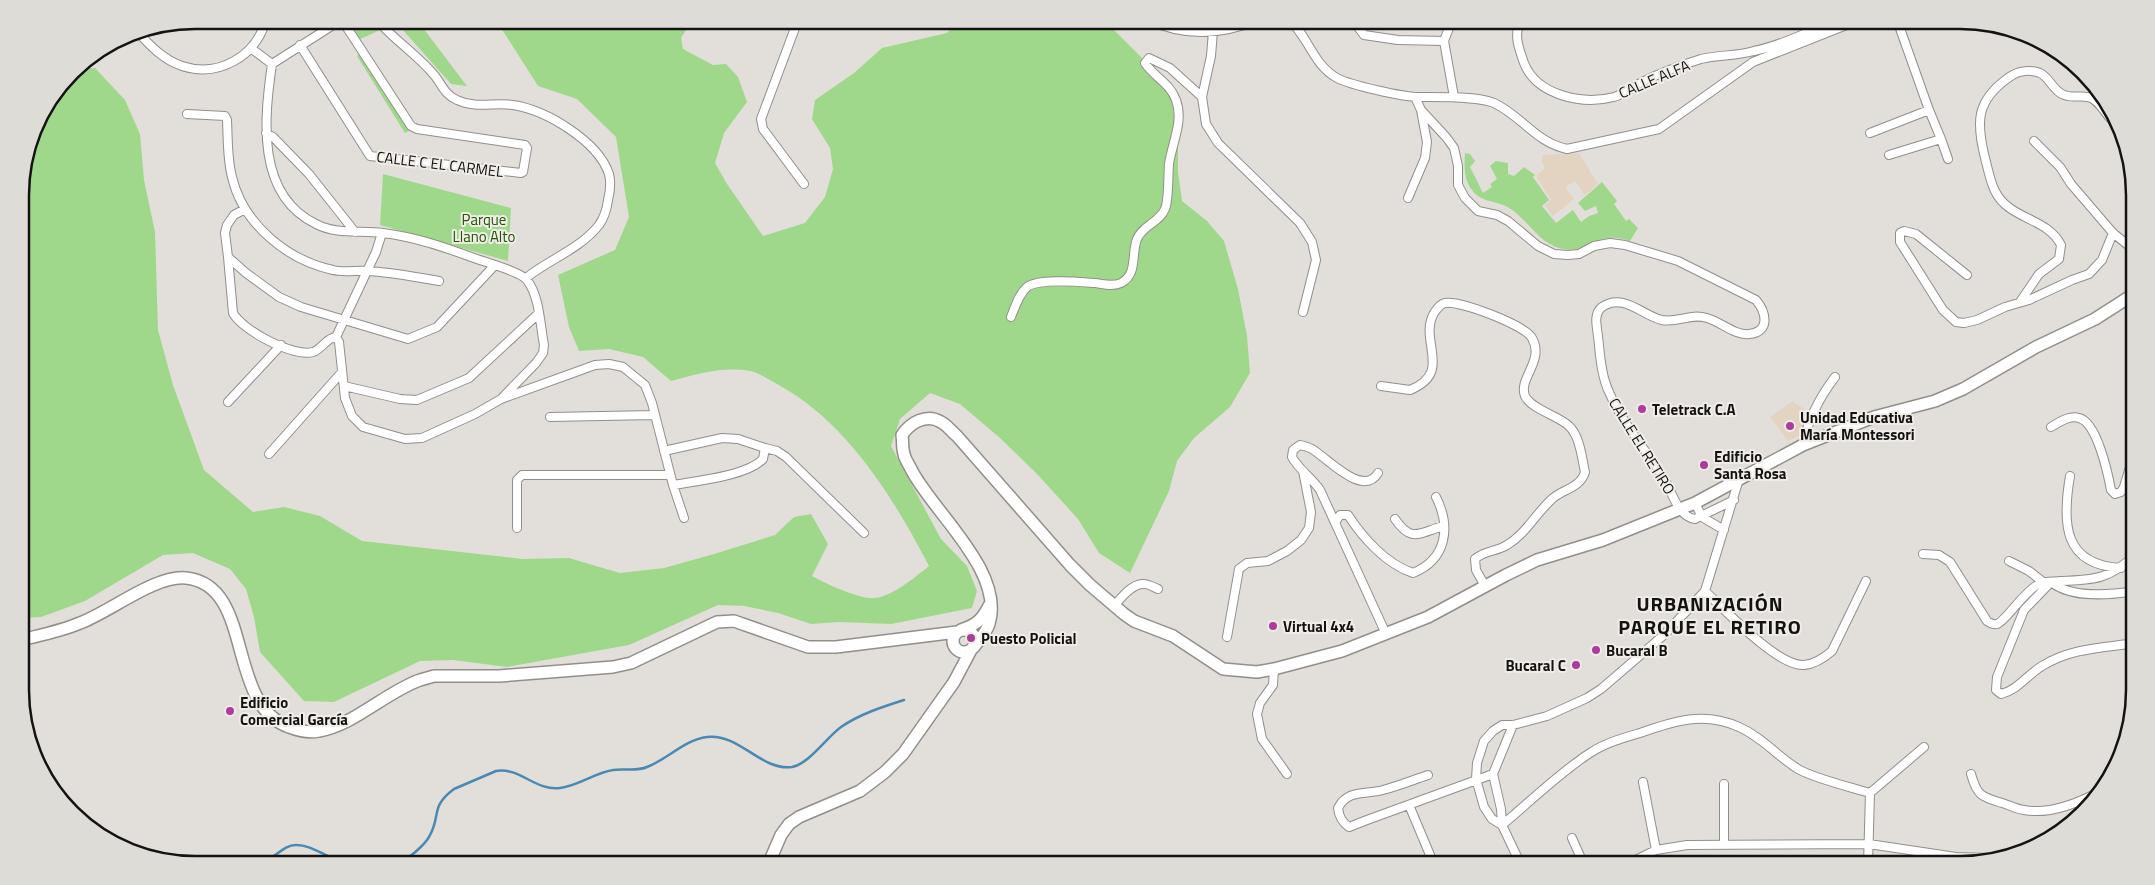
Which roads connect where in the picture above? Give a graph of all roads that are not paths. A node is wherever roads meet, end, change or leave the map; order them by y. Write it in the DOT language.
graph roads {
  1 [pos="262,29"];
  2 [pos="326,29"];
  3 [pos="347,29"];
  4 [pos="388,29"];
  5 [pos="795,29"];
  6 [pos="1170,29"];
  7 [pos="1225,29"];
  8 [pos="1298,29"];
  9 [pos="1360,29"];
  10 [pos="1449,29"];
  11 [pos="1516,29"];
  12 [pos="1812,29"];
  13 [pos="1836,29"];
  14 [pos="1900,29"];
  15 [pos="1213,31"];
  16 [pos="143,37"];
  17 [pos="1444,41"];
  18 [pos="300,45"];
  19 [pos="252,49"];
  20 [pos="272,64"];
  21 [pos="1202,97"];
  22 [pos="1415,97"];
  23 [pos="1454,97"];
  24 [pos="2102,109"];
  25 [pos="1421,110"];
  26 [pos="1929,110"];
  27 [pos="187,114"];
  28 [pos="266,133"];
  29 [pos="1870,133"];
  30 [pos="1941,138"];
  31 [pos="2034,141"];
  32 [pos="1889,156"];
  33 [pos="1948,159"];
  34 [pos="804,184"];
  35 [pos="1408,198"];
  36 [pos="245,209"];
  37 [pos="355,232"];
  38 [pos="382,233"];
  39 [pos="2112,233"];
  40 [pos="2126,244"];
  41 [pos="228,256"];
  42 [pos="495,264"];
  43 [pos="367,271"];
  44 [pos="1967,275"];
  45 [pos="526,278"];
  46 [pos="439,281"];
  47 [pos="2126,299"];
  48 [pos="2020,302"];
  49 [pos="1302,312"];
  50 [pos="538,314"];
  51 [pos="1011,317"];
  52 [pos="344,320"];
  53 [pos="336,337"];
  54 [pos="281,345"];
  55 [pos="342,372"];
  56 [pos="1835,377"];
  57 [pos="344,386"];
  58 [pos="1381,386"];
  59 [pos="501,399"];
  60 [pos="228,402"];
  61 [pos="655,416"];
  62 [pos="550,417"];
  63 [pos="2051,427"];
  64 [pos="1803,445"];
  65 [pos="765,448"];
  66 [pos="664,451"];
  67 [pos="269,454"];
  68 [pos="1303,471"];
  69 [pos="1378,473"];
  70 [pos="670,475"];
  71 [pos="2070,476"];
  72 [pos="1739,479"];
  73 [pos="2126,480"];
  74 [pos="672,485"];
  75 [pos="1436,497"];
  76 [pos="1734,500"];
  77 [pos="1695,503"];
  78 [pos="1680,509"];
  79 [pos="1702,517"];
  80 [pos="684,518"];
  81 [pos="1394,519"];
  82 [pos="1336,521"];
  83 [pos="1444,526"];
  84 [pos="517,528"];
  85 [pos="1724,530"];
  86 [pos="864,533"];
  87 [pos="1923,554"];
  88 [pos="2009,561"];
  89 [pos="2126,563"];
  90 [pos="2121,568"];
  91 [pos="1866,581"];
  92 [pos="2047,582"];
  93 [pos="1485,586"];
  94 [pos="1158,589"];
  95 [pos="1705,591"];
  96 [pos="2126,591"];
  97 [pos="990,602"];
  98 [pos="1114,606"];
  99 [pos="959,631"];
  100 [pos="936,633"];
  101 [pos="1386,634"];
  102 [pos="1227,637"];
  103 [pos="29,638"];
  104 [pos="2126,644"];
  105 [pos="954,647"];
  106 [pos="973,648"];
  107 [pos="1274,669"];
  108 [pos="948,688"];
  109 [pos="1513,726"];
  110 [pos="1924,747"];
  111 [pos="1287,774"];
  112 [pos="1493,774"];
  113 [pos="1971,774"];
  114 [pos="1428,775"];
  115 [pos="1476,779"];
  116 [pos="1643,782"];
  117 [pos="1724,784"];
  118 [pos="1870,793"];
  119 [pos="2087,797"];
  120 [pos="1409,805"];
  121 [pos="1502,825"];
  122 [pos="1572,838"];
  123 [pos="1869,844"];
  124 [pos="1724,845"];
  125 [pos="1656,850"];
  126 [pos="1430,855"];
  127 [pos="772,856"];
  128 [pos="1517,856"];
  129 [pos="1580,856"];
  130 [pos="1644,856"];
  131 [pos="1868,856"];
  132 [pos="1949,856"];
  1 -- 19 [label="street"];
  2 -- 18 [label="street"];
  3 -- 18 [label="street, CALLE C EL CARMEL"];
  4 -- 45 [label="street"];
  5 -- 34 [label="street"];
  6 -- 15 [label="street"];
  7 -- 15 [label="street"];
  8 -- 22 [label="street"];
  9 -- 17 [label="street"];
  10 -- 17 [label="street"];
  11 -- 12 [label="street, CALLE ALFA"];
  13 -- 23 [label="street"];
  14 -- 26 [label="street"];
  15 -- 21 [label="street"];
  16 -- 19 [label="street"];
  17 -- 23 [label="street"];
  18 -- 20 [label="street"];
  19 -- 20 [label="street"];
  20 -- 28 [label="street"];
  21 -- 49 [label="street"];
  21 -- 51 [label="street"];
  22 -- 23 [label="street"];
  22 -- 25 [label="street, CALLE EL RETIRO"];
  24 -- 48 [label="street"];
  25 -- 35 [label="street"];
  25 -- 78 [label="street, CALLE EL RETIRO"];
  26 -- 29 [label="street"];
  26 -- 30 [label="street"];
  27 -- 36 [label="street"];
  28 -- 37 [label="street"];
  28 -- 37 [label="street"];
  30 -- 32 [label="street"];
  30 -- 33 [label="street"];
  31 -- 39 [label="street"];
  36 -- 41 [label="street"];
  36 -- 43 [label="street"];
  37 -- 38 [label="street"];
  38 -- 42 [label="street"];
  38 -- 43 [label="street"];
  39 -- 40 [label="street"];
  39 -- 48 [label="street"];
  41 -- 52 [label="street"];
  41 -- 54 [label="street"];
  42 -- 45 [label="street"];
  42 -- 52 [label="street"];
  43 -- 46 [label="street"];
  43 -- 52 [label="street"];
  44 -- 48 [label="street"];
  45 -- 50 [label="street"];
  47 -- 64 [label="street"];
  50 -- 57 [label="street"];
  50 -- 59 [label="street"];
  52 -- 53 [label="street"];
  53 -- 54 [label="street"];
  53 -- 55 [label="street"];
  54 -- 60 [label="street"];
  55 -- 57 [label="street"];
  55 -- 67 [label="street"];
  56 -- 64 [label="street"];
  57 -- 59 [label="street"];
  58 -- 93 [label="street"];
  59 -- 61 [label="street"];
  61 -- 62 [label="street"];
  61 -- 66 [label="street"];
  63 -- 73 [label="street"];
  64 -- 72 [label="street"];
  65 -- 66 [label="street"];
  65 -- 74 [label="street"];
  65 -- 86 [label="street"];
  66 -- 70 [label="street"];
  68 -- 69 [label="street"];
  68 -- 82 [label="street"];
  68 -- 102 [label="street"];
  70 -- 74 [label="street"];
  70 -- 84 [label="street"];
  71 -- 90 [label="street"];
  72 -- 76 [label="street"];
  72 -- 77 [label="street"];
  74 -- 80 [label="street"];
  75 -- 83 [label="street"];
  76 -- 79 [label="street"];
  76 -- 85 [label="street"];
  77 -- 78 [label="street"];
  77 -- 79 [label="street"];
  78 -- 79 [label="street"];
  78 -- 93 [label="street"];
  79 -- 85 [label="street"];
  81 -- 83 [label="street"];
  82 -- 83 [label="street"];
  82 -- 101 [label="street"];
  85 -- 95 [label="street"];
  87 -- 92 [label="street"];
  88 -- 92 [label="street"];
  89 -- 90 [label="street"];
  90 -- 92 [label="street"];
  91 -- 95 [label="street"];
  92 -- 96 [label="street"];
  92 -- 104 [label="street"];
  93 -- 101 [label="street"];
  94 -- 98 [label="street"];
  95 -- 109 [label="street"];
  97 -- 98 [label="street"];
  97 -- 99 [label="street"];
  97 -- 106 [label="street"];
  98 -- 107 [label="street"];
  99 -- 100 [label="street"];
  99 -- 105 [label="street"];
  99 -- 106 [label="street"];
  100 -- 103 [label="street"];
  100 -- 105 [label="street"];
  101 -- 107 [label="street"];
  105 -- 106 [label="street"];
  105 -- 108 [label="street"];
  106 -- 108 [label="street"];
  107 -- 111 [label="street"];
  108 -- 127 [label="street"];
  109 -- 112 [label="street"];
  109 -- 115 [label="street"];
  110 -- 118 [label="street"];
  112 -- 115 [label="street"];
  112 -- 121 [label="street"];
  113 -- 119 [label="street"];
  114 -- 120 [label="street"];
  115 -- 120 [label="street"];
  115 -- 121 [label="street"];
  116 -- 125 [label="street"];
  117 -- 124 [label="street"];
  118 -- 121 [label="street"];
  118 -- 123 [label="street"];
  120 -- 126 [label="street"];
  121 -- 128 [label="street"];
  122 -- 129 [label="street"];
  123 -- 124 [label="street"];
  123 -- 131 [label="street"];
  123 -- 132 [label="street"];
  124 -- 125 [label="street"];
  125 -- 130 [label="street"];
}
